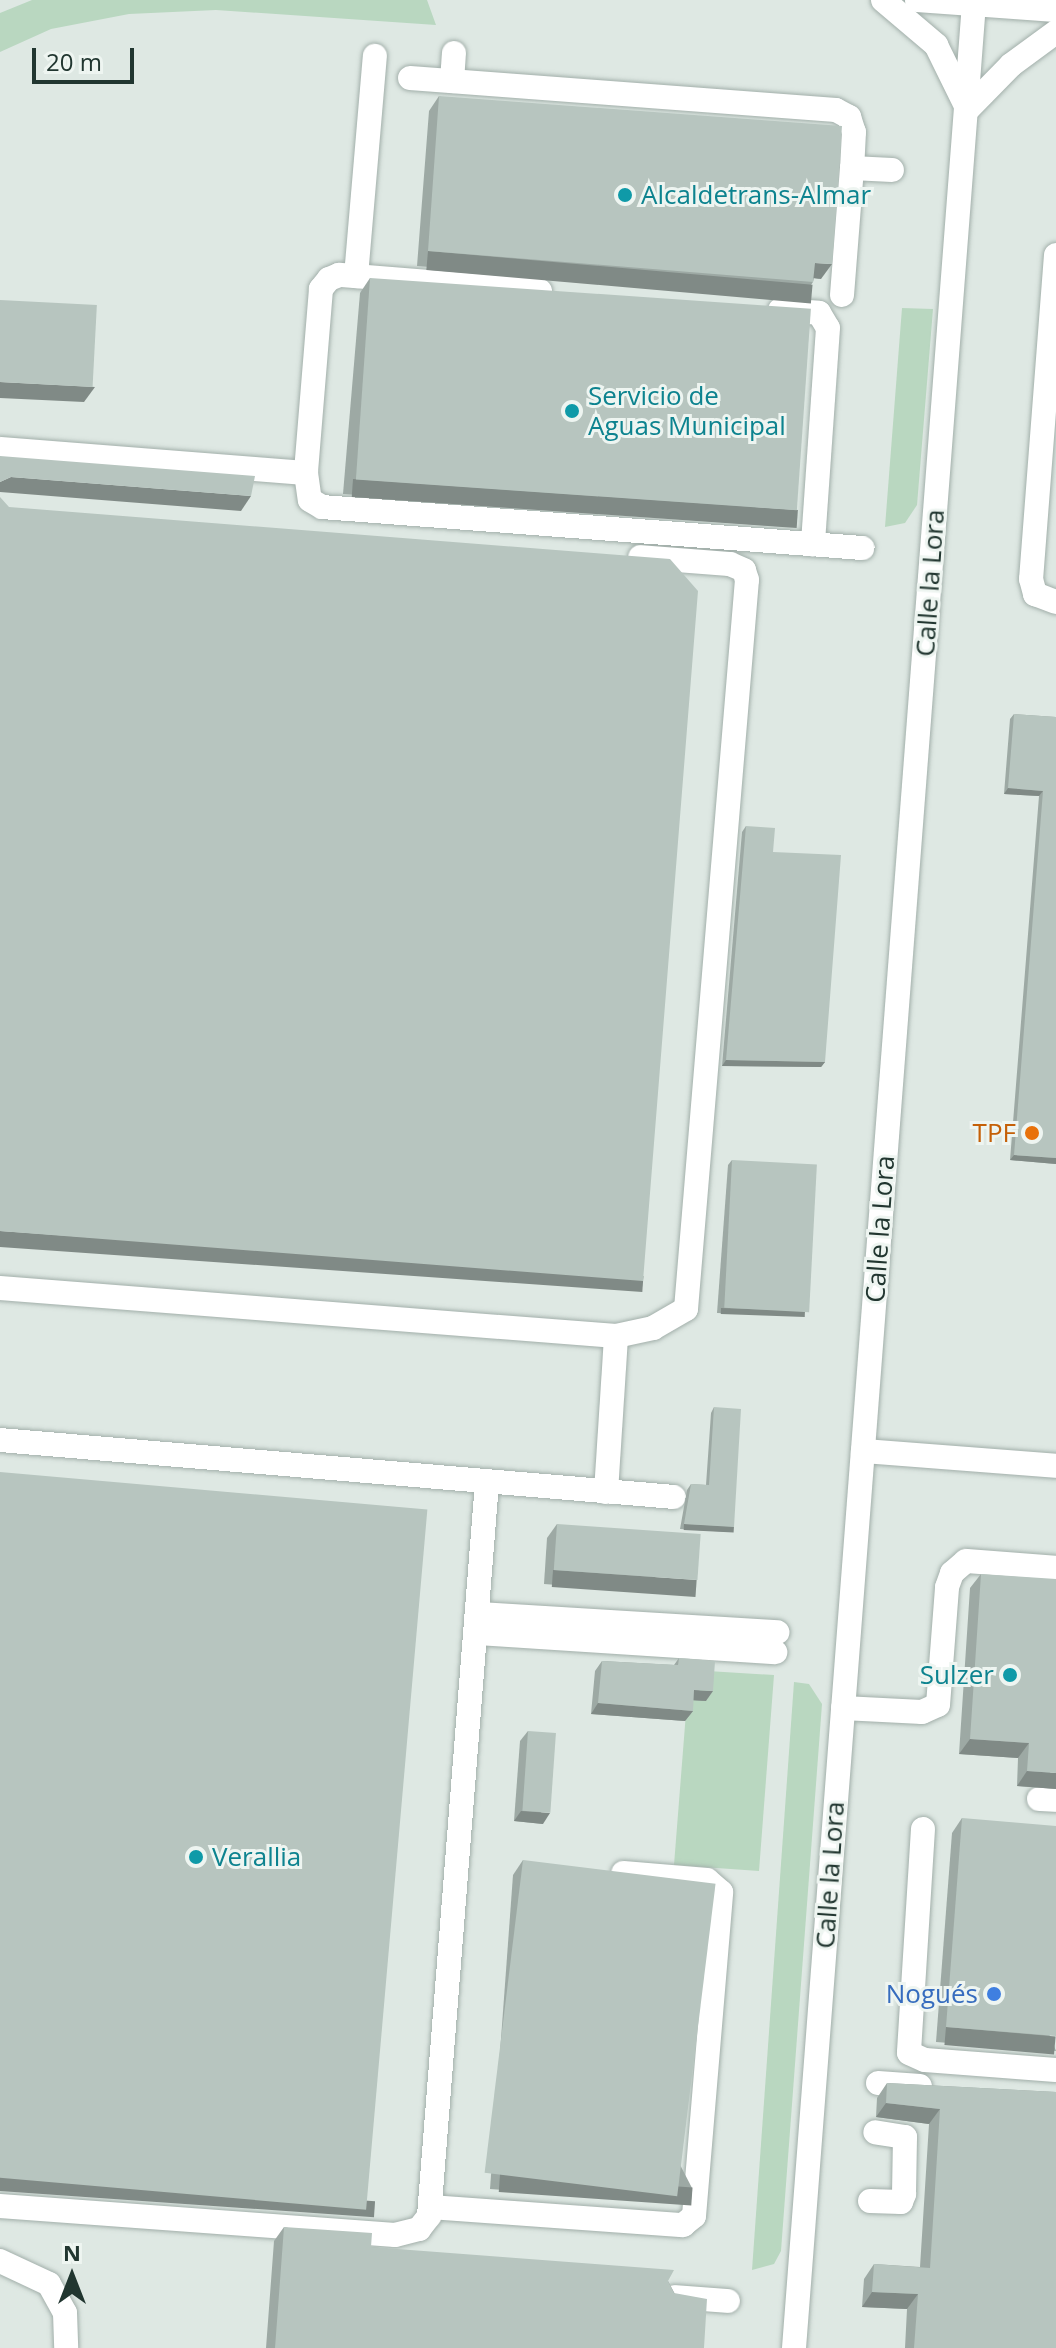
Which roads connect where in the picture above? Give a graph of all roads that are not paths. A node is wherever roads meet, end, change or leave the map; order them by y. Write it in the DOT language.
graph roads {
  1 [pos="883,0"];
  2 [pos="917,0"];
  3 [pos="974,4"];
  4 [pos="1056,10"];
  5 [pos="1056,32"];
  6 [pos="454,53"];
  7 [pos="375,56"];
  8 [pos="410,78"];
  9 [pos="452,81"];
  10 [pos="967,110"];
  11 [pos="852,168"];
  12 [pos="892,170"];
  13 [pos="1056,255"];
  14 [pos="356,276"];
  15 [pos="572,294"];
  16 [pos="842,295"];
  17 [pos="757,308"];
  18 [pos="0,449"];
  19 [pos="306,473"];
  20 [pos="317,532"];
  21 [pos="444,542"];
  22 [pos="813,544"];
  23 [pos="862,548"];
  24 [pos="619,555"];
  25 [pos="1056,602"];
  26 [pos="0,1288"];
  27 [pos="616,1336"];
  28 [pos="0,1440"];
  29 [pos="863,1451"];
  30 [pos="1056,1466"];
  31 [pos="487,1483"];
  32 [pos="606,1492"];
  33 [pos="674,1497"];
  34 [pos="1056,1568"];
  35 [pos="478,1623"];
  36 [pos="776,1642"];
  37 [pos="843,1708"];
  38 [pos="923,1829"];
  39 [pos="601,1872"];
  40 [pos="1056,2070"];
  41 [pos="878,2083"];
  42 [pos="952,2088"];
  43 [pos="875,2132"];
  44 [pos="870,2201"];
  45 [pos="0,2206"];
  46 [pos="430,2207"];
  47 [pos="0,2261"];
  48 [pos="673,2296"];
  49 [pos="728,2301"];
  50 [pos="66,2348"];
  51 [pos="794,2348"];
  1 -- 10 [label="street, Calle la Lora"];
  2 -- 3 [label="street"];
  3 -- 4 [label="street"];
  3 -- 10 [label="street, Calle la Lora"];
  5 -- 10 [label="street"];
  6 -- 9 [label="street"];
  7 -- 14 [label="street"];
  8 -- 9 [label="street"];
  9 -- 11 [label="street"];
  10 -- 29 [label="street, Calle la Lora"];
  11 -- 12 [label="street"];
  11 -- 16 [label="street"];
  13 -- 25 [label="street"];
  14 -- 15 [label="street"];
  14 -- 19 [label="street"];
  17 -- 22 [label="street"];
  18 -- 19 [label="street"];
  19 -- 22 [label="street"];
  20 -- 21 [label="street"];
  22 -- 23 [label="street"];
  24 -- 27 [label="street"];
  26 -- 27 [label="street"];
  27 -- 32 [label="street"];
  28 -- 31 [label="street"];
  29 -- 30 [label="street"];
  29 -- 37 [label="street, Calle la Lora"];
  31 -- 32 [label="street"];
  31 -- 35 [label="street"];
  32 -- 33 [label="street"];
  34 -- 37 [label="street"];
  35 -- 36 [label="street"];
  35 -- 46 [label="street"];
  37 -- 51 [label="street, Calle la Lora"];
  38 -- 40 [label="street"];
  39 -- 46 [label="street"];
  41 -- 42 [label="street"];
  43 -- 44 [label="street"];
  45 -- 46 [label="street"];
  47 -- 50 [label="street"];
  48 -- 49 [label="street"];
}
